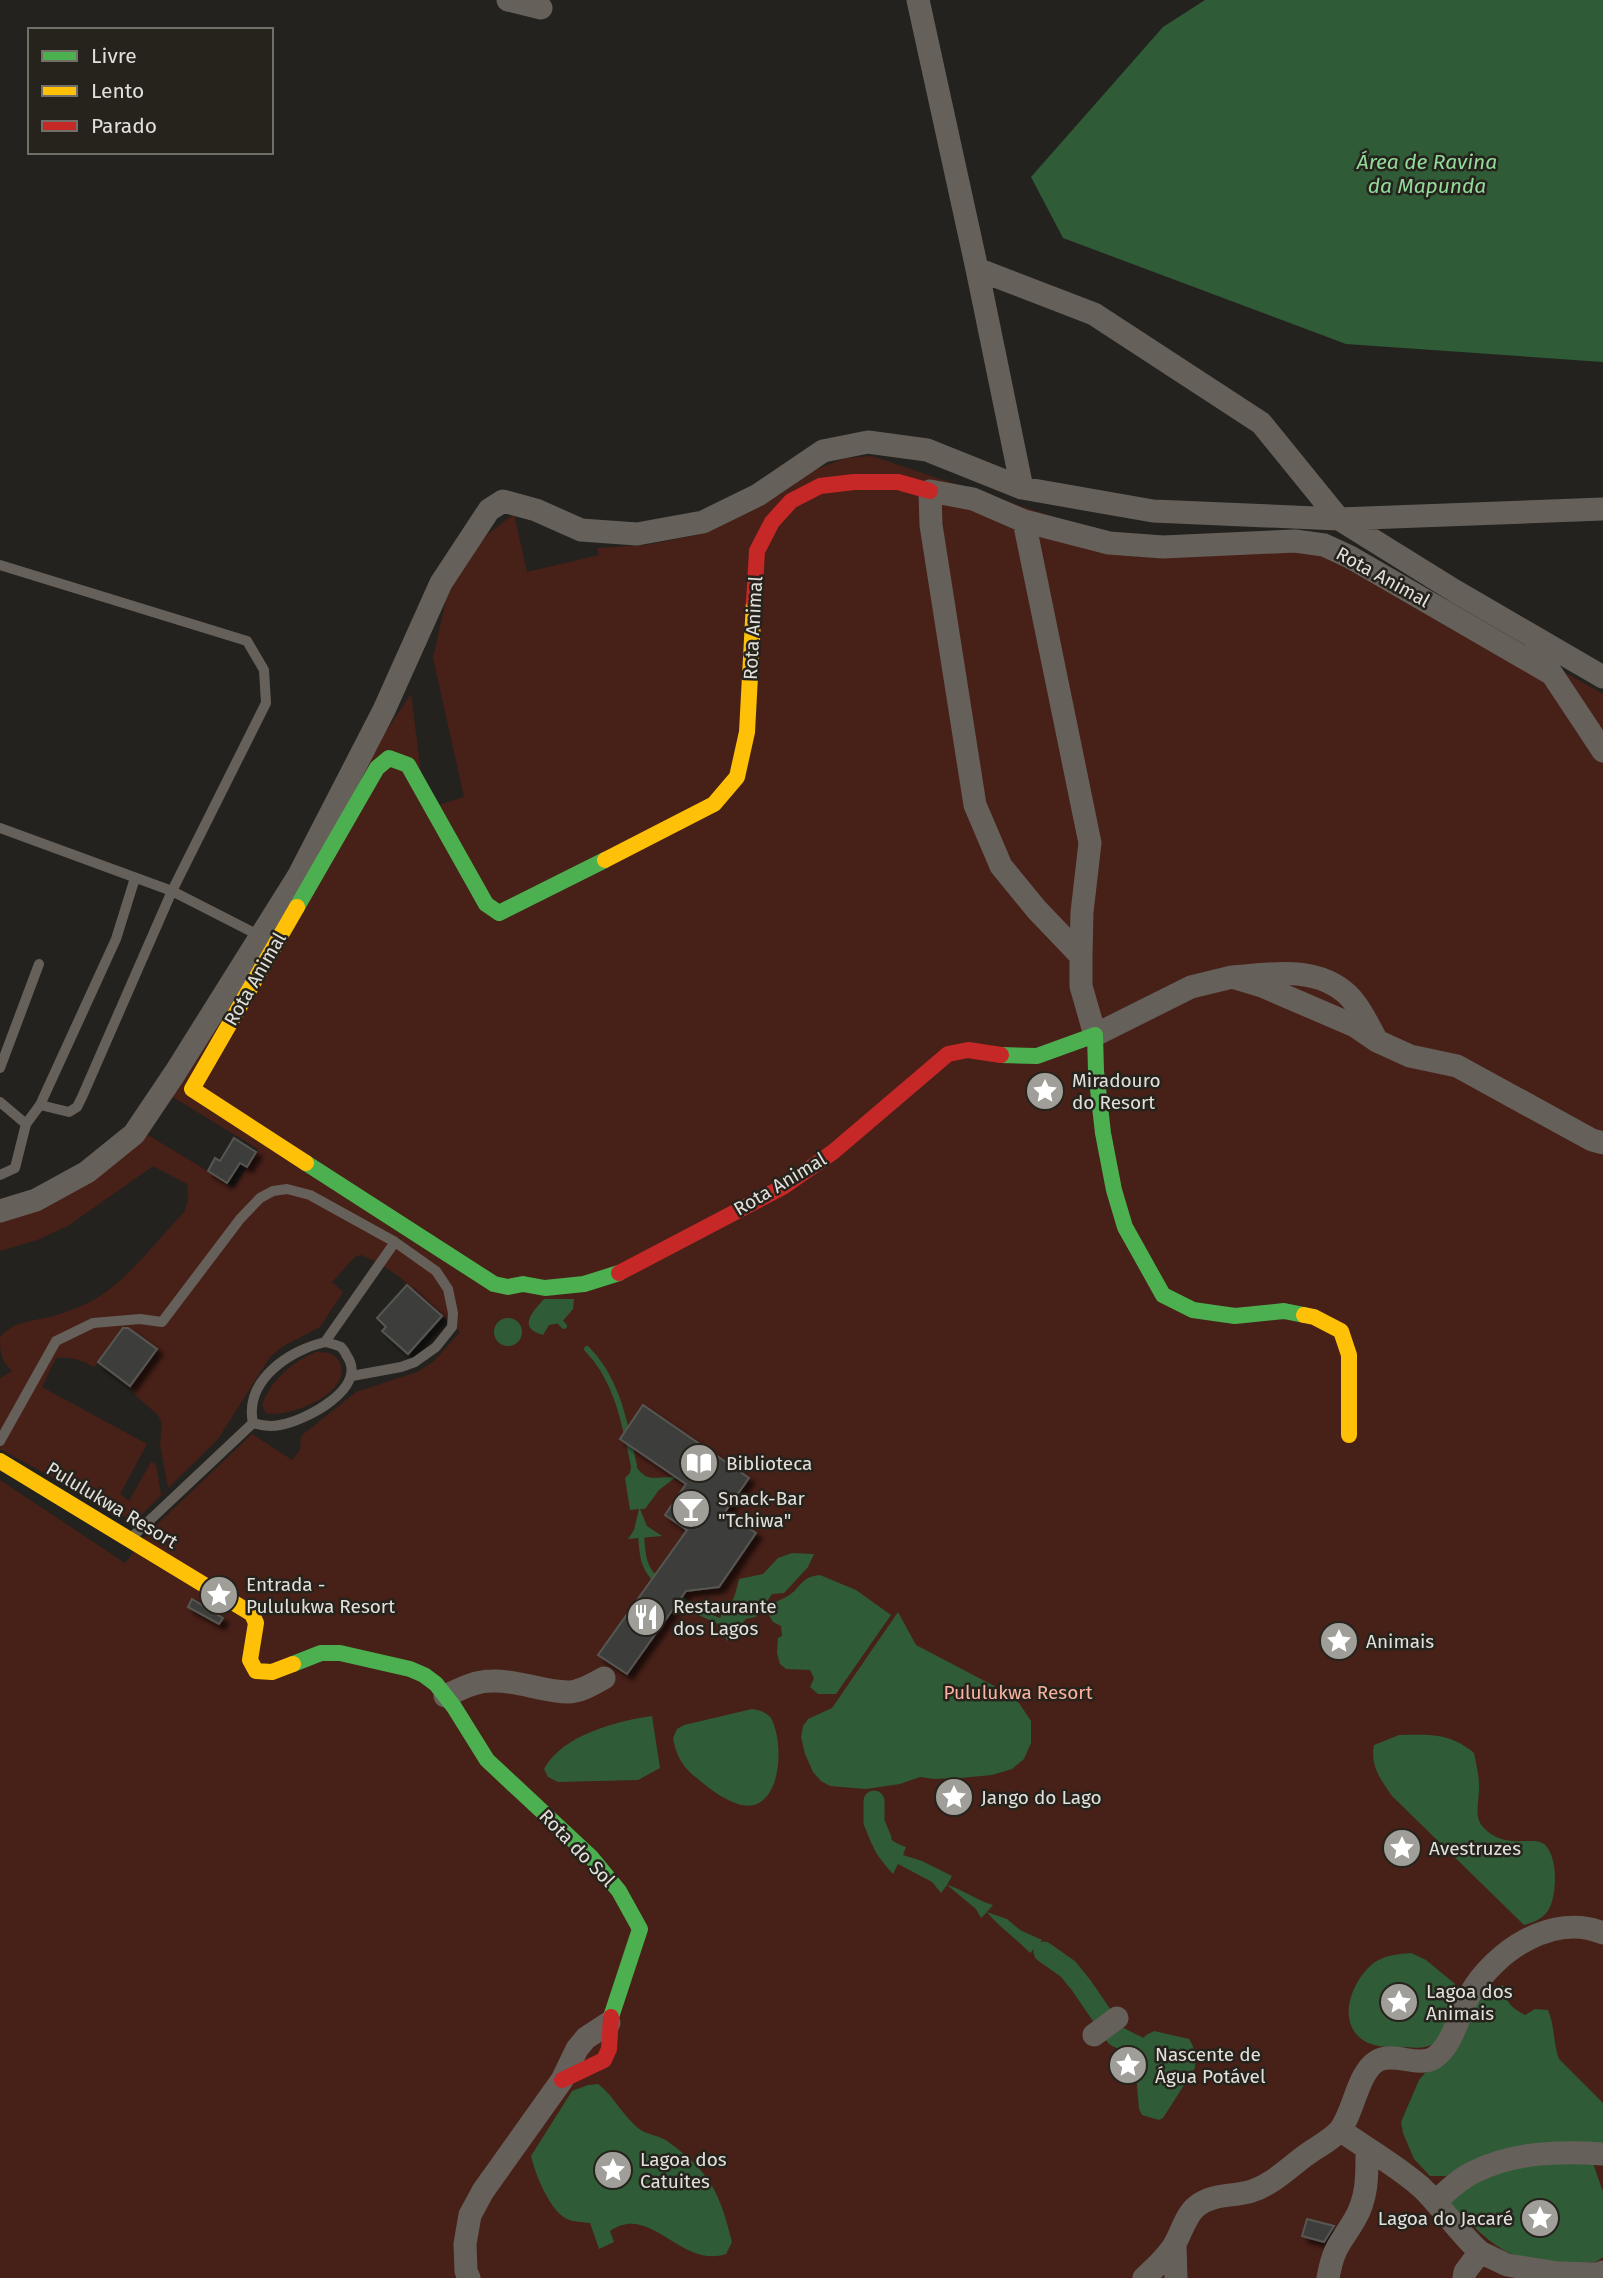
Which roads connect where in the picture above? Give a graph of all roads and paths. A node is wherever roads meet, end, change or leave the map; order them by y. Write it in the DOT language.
graph roads {
  1 [pos="508,0"];
  2 [pos="918,0"];
  3 [pos="541,8"];
  4 [pos="978,269"];
  5 [pos="1022,488"];
  6 [pos="930,491"];
  7 [pos="1603,509"];
  8 [pos="1339,519"];
  9 [pos="1024,521"];
  10 [pos="1,568"];
  11 [pos="1603,677"];
  12 [pos="1603,751"];
  13 [pos="0,828"];
  14 [pos="135,878"];
  15 [pos="172,891"];
  16 [pos="260,936"];
  17 [pos="1081,956"];
  18 [pos="39,964"];
  19 [pos="1095,1035"];
  20 [pos="0,1068"];
  21 [pos="0,1102"];
  22 [pos="40,1105"];
  23 [pos="26,1124"];
  24 [pos="1603,1143"];
  25 [pos="0,1175"];
  26 [pos="0,1211"];
  27 [pos="395,1242"];
  28 [pos="325,1342"];
  29 [pos="352,1376"];
  30 [pos="253,1423"];
  31 [pos="1349,1435"];
  32 [pos="0,1441"];
  33 [pos="0,1461"];
  34 [pos="129,1541"];
  35 [pos="203,1584"];
  36 [pos="604,1678"];
  37 [pos="445,1696"];
  38 [pos="1603,1933"];
  39 [pos="1117,2018"];
  40 [pos="609,2023"];
  41 [pos="1094,2035"];
  42 [pos="1340,2130"];
  43 [pos="1367,2149"];
  44 [pos="1603,2154"];
  45 [pos="1435,2202"];
  46 [pos="1174,2245"];
  47 [pos="1480,2252"];
  48 [pos="1603,2272"];
  49 [pos="469,2278"];
  50 [pos="1144,2278"];
  51 [pos="1176,2278"];
  52 [pos="1328,2278"];
  53 [pos="1464,2278"];
  1 -- 3 [label="street"];
  2 -- 4 [label="street"];
  4 -- 5 [label="street"];
  4 -- 8 [label="street"];
  5 -- 8 [label="street"];
  5 -- 16 [label="street"];
  6 -- 9 [label="street, Rota Animal"];
  6 -- 17 [label="street"];
  6 -- 19 [label="street, Rota Animal"];
  7 -- 8 [label="street"];
  8 -- 11 [label="street"];
  9 -- 12 [label="street, Rota Animal"];
  9 -- 17 [label="street"];
  10 -- 15 [label="lane"];
  13 -- 14 [label="lane"];
  14 -- 15 [label="lane"];
  14 -- 22 [label="lane"];
  15 -- 16 [label="lane"];
  15 -- 22 [label="lane"];
  16 -- 26 [label="street"];
  17 -- 19 [label="street"];
  18 -- 20 [label="lane"];
  19 -- 24 [label="street, Rota Animal"];
  19 -- 31 [label="street"];
  21 -- 23 [label="lane"];
  22 -- 23 [label="lane"];
  23 -- 25 [label="lane"];
  27 -- 28 [label="lane"];
  27 -- 29 [label="lane"];
  27 -- 32 [label="lane"];
  28 -- 29 [label="lane"];
  28 -- 30 [label="lane"];
  29 -- 30 [label="lane"];
  30 -- 34 [label="lane"];
  33 -- 34 [label="street, Pululukwa Resort"];
  34 -- 35 [label="street, Pululukwa Resort"];
  35 -- 37 [label="street, Rota do Sol"];
  36 -- 37 [label="street"];
  37 -- 40 [label="street, Rota do Sol"];
  38 -- 42 [label="street"];
  39 -- 41 [label="street"];
  40 -- 49 [label="street, Rota do Sol"];
  42 -- 43 [label="street"];
  42 -- 46 [label="street"];
  43 -- 45 [label="street"];
  43 -- 52 [label="street"];
  44 -- 45 [label="street"];
  45 -- 47 [label="street"];
  46 -- 50 [label="street"];
  46 -- 51 [label="street"];
  47 -- 48 [label="street"];
  47 -- 53 [label="street"];
}
